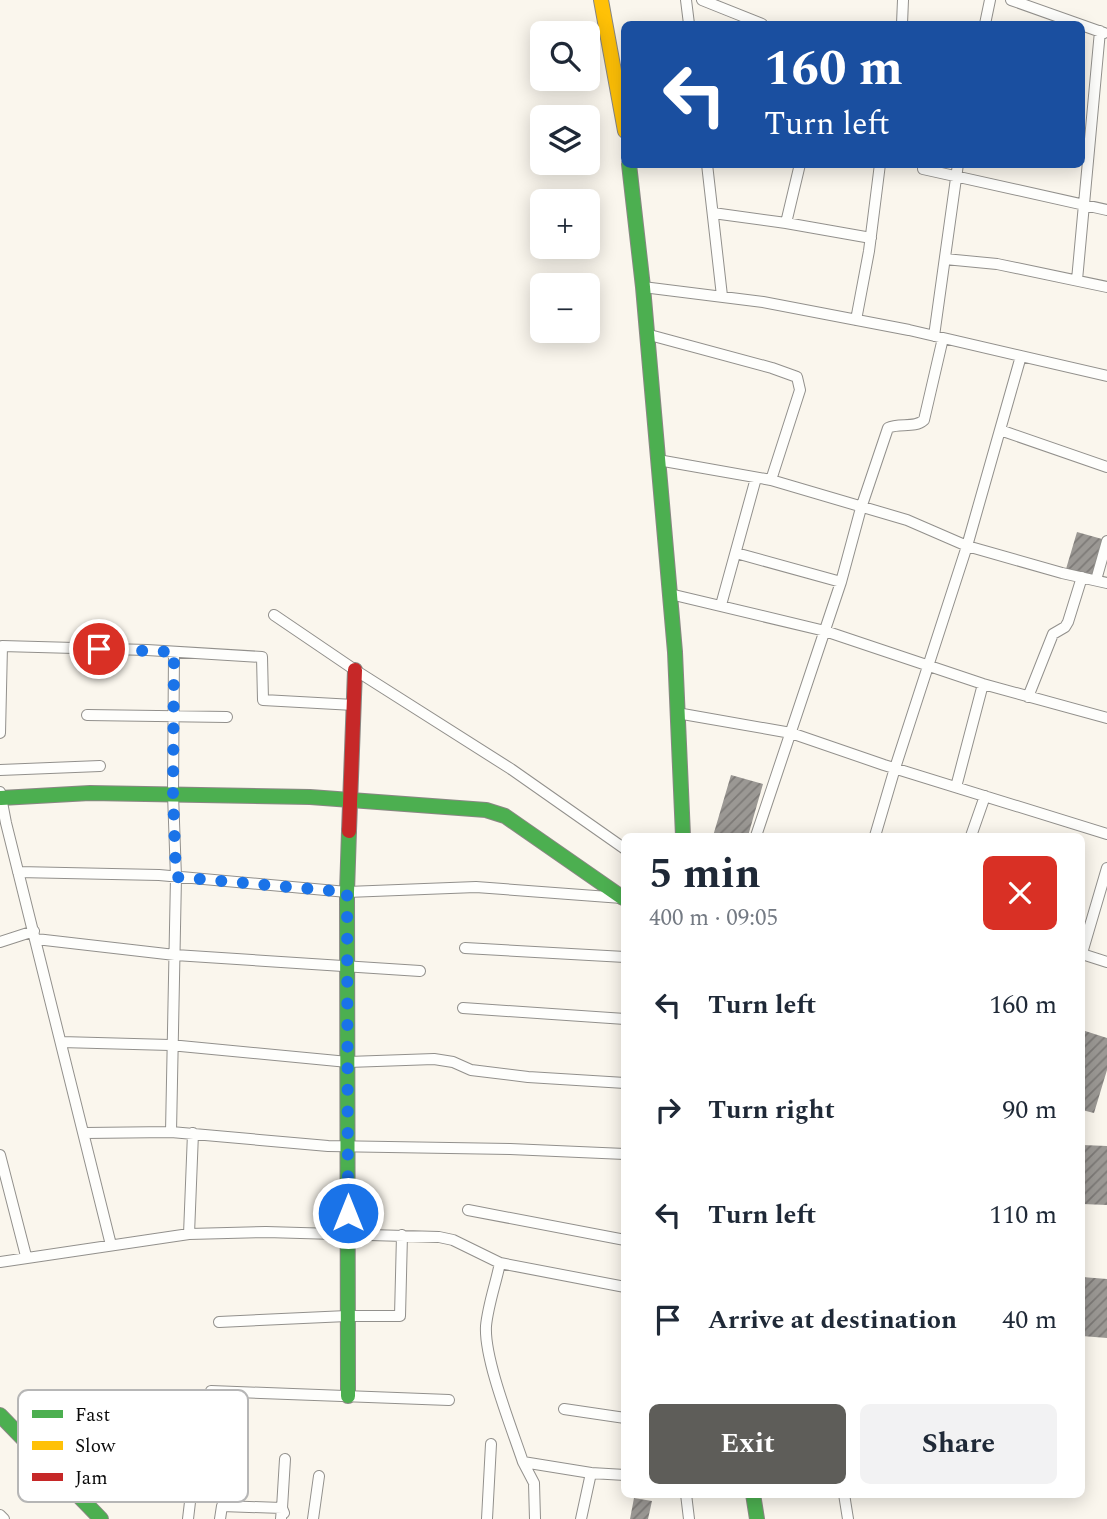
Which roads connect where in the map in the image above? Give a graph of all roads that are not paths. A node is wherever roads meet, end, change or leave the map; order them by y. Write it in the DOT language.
graph roads {
  1 [pos="601,0"];
  2 [pos="686,0"];
  3 [pos="702,0"];
  4 [pos="903,0"];
  5 [pos="990,0"];
  6 [pos="1012,0"];
  7 [pos="689,21"];
  8 [pos="754,21"];
  9 [pos="902,21"];
  10 [pos="986,21"];
  11 [pos="1072,21"];
  12 [pos="1085,25"];
  13 [pos="1104,32"];
  14 [pos="621,109"];
  15 [pos="1087,121"];
  16 [pos="629,168"];
  17 [pos="707,168"];
  18 [pos="799,168"];
  19 [pos="880,168"];
  20 [pos="923,169"];
  21 [pos="957,170"];
  22 [pos="1085,204"];
  23 [pos="1107,210"];
  24 [pos="713,213"];
  25 [pos="786,223"];
  26 [pos="871,238"];
  27 [pos="945,259"];
  28 [pos="1077,280"];
  29 [pos="643,286"];
  30 [pos="1107,287"];
  31 [pos="722,296"];
  32 [pos="856,320"];
  33 [pos="646,334"];
  34 [pos="938,337"];
  35 [pos="1021,356"];
  36 [pos="1107,376"];
  37 [pos="1000,430"];
  38 [pos="659,460"];
  39 [pos="1107,467"];
  40 [pos="756,478"];
  41 [pos="771,480"];
  42 [pos="861,508"];
  43 [pos="1107,541"];
  44 [pos="967,546"];
  45 [pos="736,553"];
  46 [pos="1082,577"];
  47 [pos="1102,581"];
  48 [pos="841,582"];
  49 [pos="670,594"];
  50 [pos="721,606"];
  51 [pos="274,615"];
  52 [pos="825,631"];
  53 [pos="1,646"];
  54 [pos="174,652"];
  55 [pos="929,664"];
  56 [pos="355,670"];
  57 [pos="983,684"];
  58 [pos="1028,696"];
  59 [pos="0,701"];
  60 [pos="354,705"];
  61 [pos="677,713"];
  62 [pos="86,715"];
  63 [pos="174,716"];
  64 [pos="227,717"];
  65 [pos="1107,718"];
  66 [pos="0,733"];
  67 [pos="791,733"];
  68 [pos="100,766"];
  69 [pos="895,768"];
  70 [pos="0,770"];
  71 [pos="956,787"];
  72 [pos="173,794"];
  73 [pos="1,795"];
  74 [pos="985,796"];
  75 [pos="350,799"];
  76 [pos="683,833"];
  77 [pos="757,833"];
  78 [pos="876,833"];
  79 [pos="972,833"];
  80 [pos="1107,834"];
  81 [pos="621,846"];
  82 [pos="1107,868"];
  83 [pos="19,872"];
  84 [pos="176,877"];
  85 [pos="347,892"];
  86 [pos="621,896"];
  87 [pos="621,898"];
  88 [pos="35,935"];
  89 [pos="0,942"];
  90 [pos="1085,943"];
  91 [pos="465,948"];
  92 [pos="1085,954"];
  93 [pos="175,955"];
  94 [pos="621,957"];
  95 [pos="1107,962"];
  96 [pos="347,966"];
  97 [pos="419,971"];
  98 [pos="463,1008"];
  99 [pos="621,1019"];
  100 [pos="61,1042"];
  101 [pos="173,1045"];
  102 [pos="348,1062"];
  103 [pos="621,1083"];
  104 [pos="171,1132"];
  105 [pos="85,1133"];
  106 [pos="193,1133"];
  107 [pos="348,1146"];
  108 [pos="0,1154"];
  109 [pos="621,1154"];
  110 [pos="468,1210"];
  111 [pos="189,1234"];
  112 [pos="402,1235"];
  113 [pos="347,1236"];
  114 [pos="621,1239"];
  115 [pos="111,1245"];
  116 [pos="26,1256"];
  117 [pos="0,1262"];
  118 [pos="500,1263"];
  119 [pos="621,1286"];
  120 [pos="347,1316"];
  121 [pos="219,1322"];
  122 [pos="248,1392"];
  123 [pos="348,1396"];
  124 [pos="449,1400"];
  125 [pos="564,1409"];
  126 [pos="0,1415"];
  127 [pos="621,1417"];
  128 [pos="18,1434"];
  129 [pos="491,1444"];
  130 [pos="285,1459"];
  131 [pos="523,1462"];
  132 [pos="591,1473"];
  133 [pos="621,1475"];
  134 [pos="318,1476"];
  135 [pos="686,1498"];
  136 [pos="754,1498"];
  137 [pos="845,1498"];
  138 [pos="84,1502"];
  139 [pos="0,1515"];
  140 [pos="283,1515"];
  141 [pos="4,1519"];
  142 [pos="101,1519"];
  143 [pos="220,1519"];
  144 [pos="313,1519"];
  145 [pos="487,1519"];
  146 [pos="535,1519"];
  147 [pos="581,1519"];
  148 [pos="689,1519"];
  149 [pos="757,1519"];
  150 [pos="848,1519"];
  1 -- 14 [label="street"];
  2 -- 7 [label="street"];
  3 -- 8 [label="street"];
  4 -- 9 [label="street"];
  5 -- 10 [label="street"];
  6 -- 11 [label="street"];
  12 -- 13 [label="street"];
  13 -- 15 [label="street"];
  15 -- 22 [label="street"];
  16 -- 29 [label="street"];
  17 -- 24 [label="street"];
  18 -- 25 [label="street"];
  19 -- 26 [label="street"];
  20 -- 21 [label="street"];
  21 -- 22 [label="street"];
  21 -- 27 [label="street"];
  22 -- 23 [label="street"];
  22 -- 28 [label="street"];
  24 -- 25 [label="street"];
  24 -- 31 [label="street"];
  25 -- 26 [label="street"];
  26 -- 32 [label="street"];
  27 -- 28 [label="street"];
  27 -- 34 [label="street"];
  28 -- 30 [label="street"];
  29 -- 31 [label="street"];
  29 -- 33 [label="street"];
  31 -- 32 [label="street"];
  32 -- 34 [label="street"];
  33 -- 38 [label="street"];
  33 -- 41 [label="street"];
  34 -- 35 [label="street"];
  34 -- 42 [label="street"];
  35 -- 36 [label="street"];
  35 -- 37 [label="street"];
  37 -- 39 [label="street"];
  37 -- 44 [label="street"];
  38 -- 40 [label="street"];
  38 -- 49 [label="street"];
  40 -- 41 [label="street"];
  40 -- 45 [label="street"];
  41 -- 42 [label="street"];
  42 -- 44 [label="street"];
  42 -- 48 [label="street"];
  43 -- 47 [label="street"];
  44 -- 46 [label="street"];
  44 -- 55 [label="street"];
  45 -- 48 [label="street"];
  45 -- 50 [label="street"];
  46 -- 47 [label="street"];
  46 -- 58 [label="street"];
  48 -- 52 [label="street"];
  49 -- 50 [label="street"];
  49 -- 61 [label="street"];
  50 -- 52 [label="street"];
  51 -- 56 [label="street"];
  52 -- 55 [label="street"];
  52 -- 67 [label="street"];
  53 -- 54 [label="street"];
  53 -- 59 [label="street"];
  54 -- 60 [label="street"];
  54 -- 63 [label="street"];
  55 -- 57 [label="street"];
  55 -- 69 [label="street"];
  56 -- 60 [label="street"];
  56 -- 81 [label="street"];
  57 -- 58 [label="street"];
  57 -- 71 [label="street"];
  58 -- 65 [label="street"];
  59 -- 66 [label="street"];
  60 -- 75 [label="street"];
  61 -- 67 [label="street"];
  61 -- 76 [label="street"];
  62 -- 63 [label="street"];
  63 -- 64 [label="street"];
  63 -- 72 [label="street"];
  67 -- 69 [label="street"];
  67 -- 77 [label="street"];
  68 -- 70 [label="street"];
  69 -- 71 [label="street"];
  69 -- 78 [label="street"];
  71 -- 74 [label="street"];
  72 -- 73 [label="street"];
  72 -- 75 [label="street"];
  72 -- 84 [label="street"];
  73 -- 83 [label="street"];
  74 -- 79 [label="street"];
  74 -- 80 [label="street"];
  75 -- 85 [label="street"];
  75 -- 86 [label="street"];
  82 -- 90 [label="street"];
  83 -- 84 [label="street"];
  83 -- 88 [label="street"];
  84 -- 85 [label="street"];
  84 -- 93 [label="street"];
  85 -- 87 [label="street"];
  85 -- 96 [label="street"];
  88 -- 89 [label="street"];
  88 -- 93 [label="street"];
  88 -- 100 [label="street"];
  91 -- 94 [label="street"];
  92 -- 95 [label="street"];
  93 -- 96 [label="street"];
  93 -- 101 [label="street"];
  96 -- 97 [label="street"];
  96 -- 102 [label="street"];
  98 -- 99 [label="street"];
  100 -- 101 [label="street"];
  100 -- 105 [label="street"];
  101 -- 102 [label="street"];
  101 -- 104 [label="street"];
  102 -- 103 [label="street"];
  102 -- 107 [label="street"];
  104 -- 105 [label="street"];
  104 -- 106 [label="street"];
  105 -- 115 [label="street"];
  106 -- 107 [label="street"];
  106 -- 111 [label="street"];
  107 -- 109 [label="street"];
  107 -- 113 [label="street"];
  108 -- 116 [label="street"];
  110 -- 114 [label="street"];
  111 -- 113 [label="street"];
  111 -- 115 [label="street"];
  112 -- 113 [label="street"];
  112 -- 118 [label="street"];
  112 -- 120 [label="street"];
  113 -- 120 [label="street"];
  115 -- 116 [label="street"];
  116 -- 117 [label="street"];
  118 -- 119 [label="street"];
  118 -- 131 [label="street"];
  120 -- 121 [label="street"];
  120 -- 123 [label="street"];
  122 -- 123 [label="street"];
  123 -- 124 [label="street"];
  125 -- 127 [label="street"];
  126 -- 128 [label="street"];
  129 -- 145 [label="street"];
  130 -- 140 [label="street"];
  131 -- 132 [label="street"];
  131 -- 146 [label="street"];
  132 -- 133 [label="street"];
  132 -- 147 [label="street"];
  134 -- 144 [label="street"];
  135 -- 148 [label="street"];
  136 -- 149 [label="street"];
  137 -- 150 [label="street"];
  138 -- 142 [label="street"];
  139 -- 141 [label="street"];
  140 -- 143 [label="street"];
}
